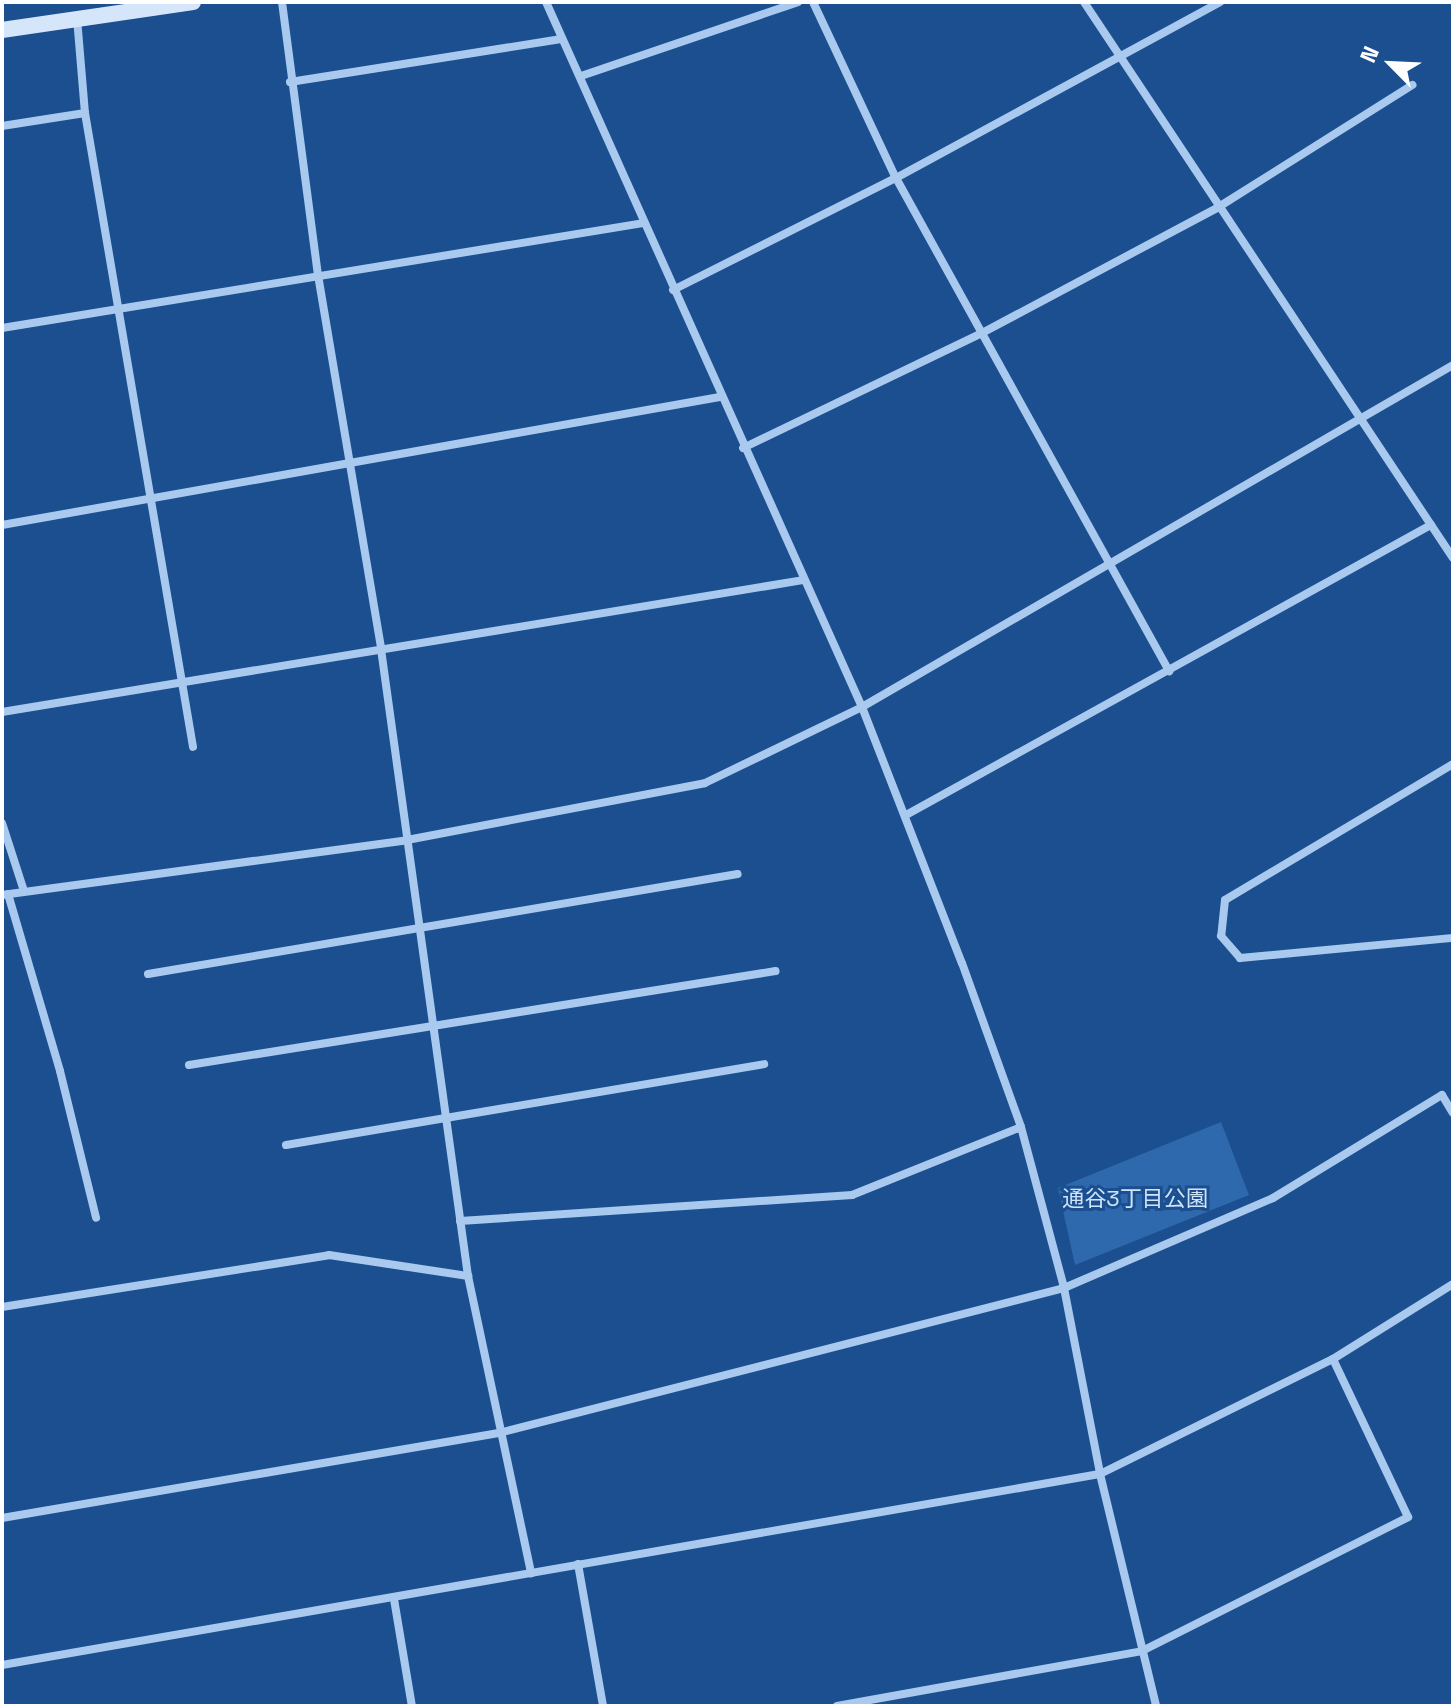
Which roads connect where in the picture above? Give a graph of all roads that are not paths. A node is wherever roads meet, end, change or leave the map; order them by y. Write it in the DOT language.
graph roads {
  1 [pos="193,2"];
  2 [pos="282,2"];
  3 [pos="546,2"];
  4 [pos="798,2"];
  5 [pos="813,2"];
  6 [pos="1084,2"];
  7 [pos="1220,2"];
  8 [pos="77,18"];
  9 [pos="2,30"];
  10 [pos="560,39"];
  11 [pos="1117,57"];
  12 [pos="581,76"];
  13 [pos="290,82"];
  14 [pos="1412,85"];
  15 [pos="85,113"];
  16 [pos="2,126"];
  17 [pos="896,178"];
  18 [pos="1217,208"];
  19 [pos="644,223"];
  20 [pos="318,275"];
  21 [pos="673,290"];
  22 [pos="117,310"];
  23 [pos="2,328"];
  24 [pos="982,333"];
  25 [pos="1453,365"];
  26 [pos="720,397"];
  27 [pos="1356,419"];
  28 [pos="743,448"];
  29 [pos="347,462"];
  30 [pos="151,500"];
  31 [pos="2,525"];
  32 [pos="1431,525"];
  33 [pos="1453,558"];
  34 [pos="1105,564"];
  35 [pos="804,580"];
  36 [pos="381,649"];
  37 [pos="1169,671"];
  38 [pos="184,681"];
  39 [pos="862,707"];
  40 [pos="2,712"];
  41 [pos="193,747"];
  42 [pos="1453,764"];
  43 [pos="906,815"];
  44 [pos="2,823"];
  45 [pos="407,840"];
  46 [pos="738,874"];
  47 [pos="24,891"];
  48 [pos="5,894"];
  49 [pos="421,931"];
  50 [pos="1453,938"];
  51 [pos="776,971"];
  52 [pos="148,974"];
  53 [pos="434,1025"];
  54 [pos="764,1064"];
  55 [pos="189,1065"];
  56 [pos="1453,1113"];
  57 [pos="446,1117"];
  58 [pos="1021,1127"];
  59 [pos="286,1145"];
  60 [pos="96,1218"];
  61 [pos="460,1221"];
  62 [pos="468,1276"];
  63 [pos="1453,1284"];
  64 [pos="1064,1288"];
  65 [pos="2,1307"];
  66 [pos="1333,1359"];
  67 [pos="499,1433"];
  68 [pos="1100,1474"];
  69 [pos="2,1518"];
  70 [pos="578,1564"];
  71 [pos="531,1573"];
  72 [pos="394,1599"];
  73 [pos="1142,1651"];
  74 [pos="2,1665"];
  75 [pos="412,1706"];
  76 [pos="603,1706"];
  77 [pos="837,1706"];
  78 [pos="1156,1706"];
  1 -- 8 [label="street"];
  2 -- 13 [label="street"];
  3 -- 10 [label="street"];
  4 -- 12 [label="street"];
  5 -- 17 [label="street"];
  6 -- 11 [label="street"];
  7 -- 11 [label="street"];
  8 -- 9 [label="street"];
  8 -- 15 [label="street"];
  10 -- 12 [label="street"];
  10 -- 13 [label="street"];
  11 -- 17 [label="street"];
  11 -- 18 [label="street"];
  12 -- 19 [label="street"];
  13 -- 20 [label="street"];
  14 -- 18 [label="street"];
  15 -- 16 [label="street"];
  15 -- 22 [label="street"];
  17 -- 21 [label="street"];
  17 -- 24 [label="street"];
  18 -- 24 [label="street"];
  18 -- 27 [label="street"];
  19 -- 20 [label="street"];
  19 -- 21 [label="street"];
  20 -- 22 [label="street"];
  20 -- 29 [label="street"];
  21 -- 26 [label="street"];
  22 -- 23 [label="street"];
  22 -- 30 [label="street"];
  24 -- 28 [label="street"];
  24 -- 34 [label="street"];
  25 -- 27 [label="street"];
  26 -- 28 [label="street"];
  26 -- 29 [label="street"];
  27 -- 32 [label="street"];
  27 -- 34 [label="street"];
  28 -- 35 [label="street"];
  29 -- 30 [label="street"];
  29 -- 36 [label="street"];
  30 -- 31 [label="street"];
  30 -- 38 [label="street"];
  32 -- 33 [label="street"];
  32 -- 37 [label="street"];
  34 -- 37 [label="street"];
  34 -- 39 [label="street"];
  35 -- 36 [label="street"];
  35 -- 39 [label="street"];
  36 -- 38 [label="street"];
  36 -- 45 [label="street"];
  37 -- 43 [label="street"];
  38 -- 40 [label="street"];
  38 -- 41 [label="street"];
  39 -- 43 [label="street"];
  39 -- 45 [label="street"];
  42 -- 50 [label="street"];
  43 -- 58 [label="street"];
  44 -- 47 [label="street"];
  45 -- 47 [label="street"];
  45 -- 49 [label="street"];
  46 -- 49 [label="street"];
  47 -- 48 [label="street"];
  48 -- 60 [label="street"];
  49 -- 52 [label="street"];
  49 -- 53 [label="street"];
  51 -- 53 [label="street"];
  53 -- 55 [label="street"];
  53 -- 57 [label="street"];
  54 -- 57 [label="street"];
  56 -- 64 [label="street"];
  57 -- 59 [label="street"];
  57 -- 61 [label="street"];
  58 -- 61 [label="street"];
  58 -- 64 [label="street"];
  61 -- 62 [label="street"];
  62 -- 65 [label="street"];
  62 -- 67 [label="street"];
  63 -- 66 [label="street"];
  64 -- 67 [label="street"];
  64 -- 68 [label="street"];
  66 -- 68 [label="street"];
  66 -- 73 [label="street"];
  67 -- 69 [label="street"];
  67 -- 71 [label="street"];
  68 -- 70 [label="street"];
  68 -- 73 [label="street"];
  70 -- 71 [label="street"];
  70 -- 76 [label="street"];
  71 -- 72 [label="street"];
  72 -- 74 [label="street"];
  72 -- 75 [label="street"];
  73 -- 77 [label="street"];
  73 -- 78 [label="street"];
}
